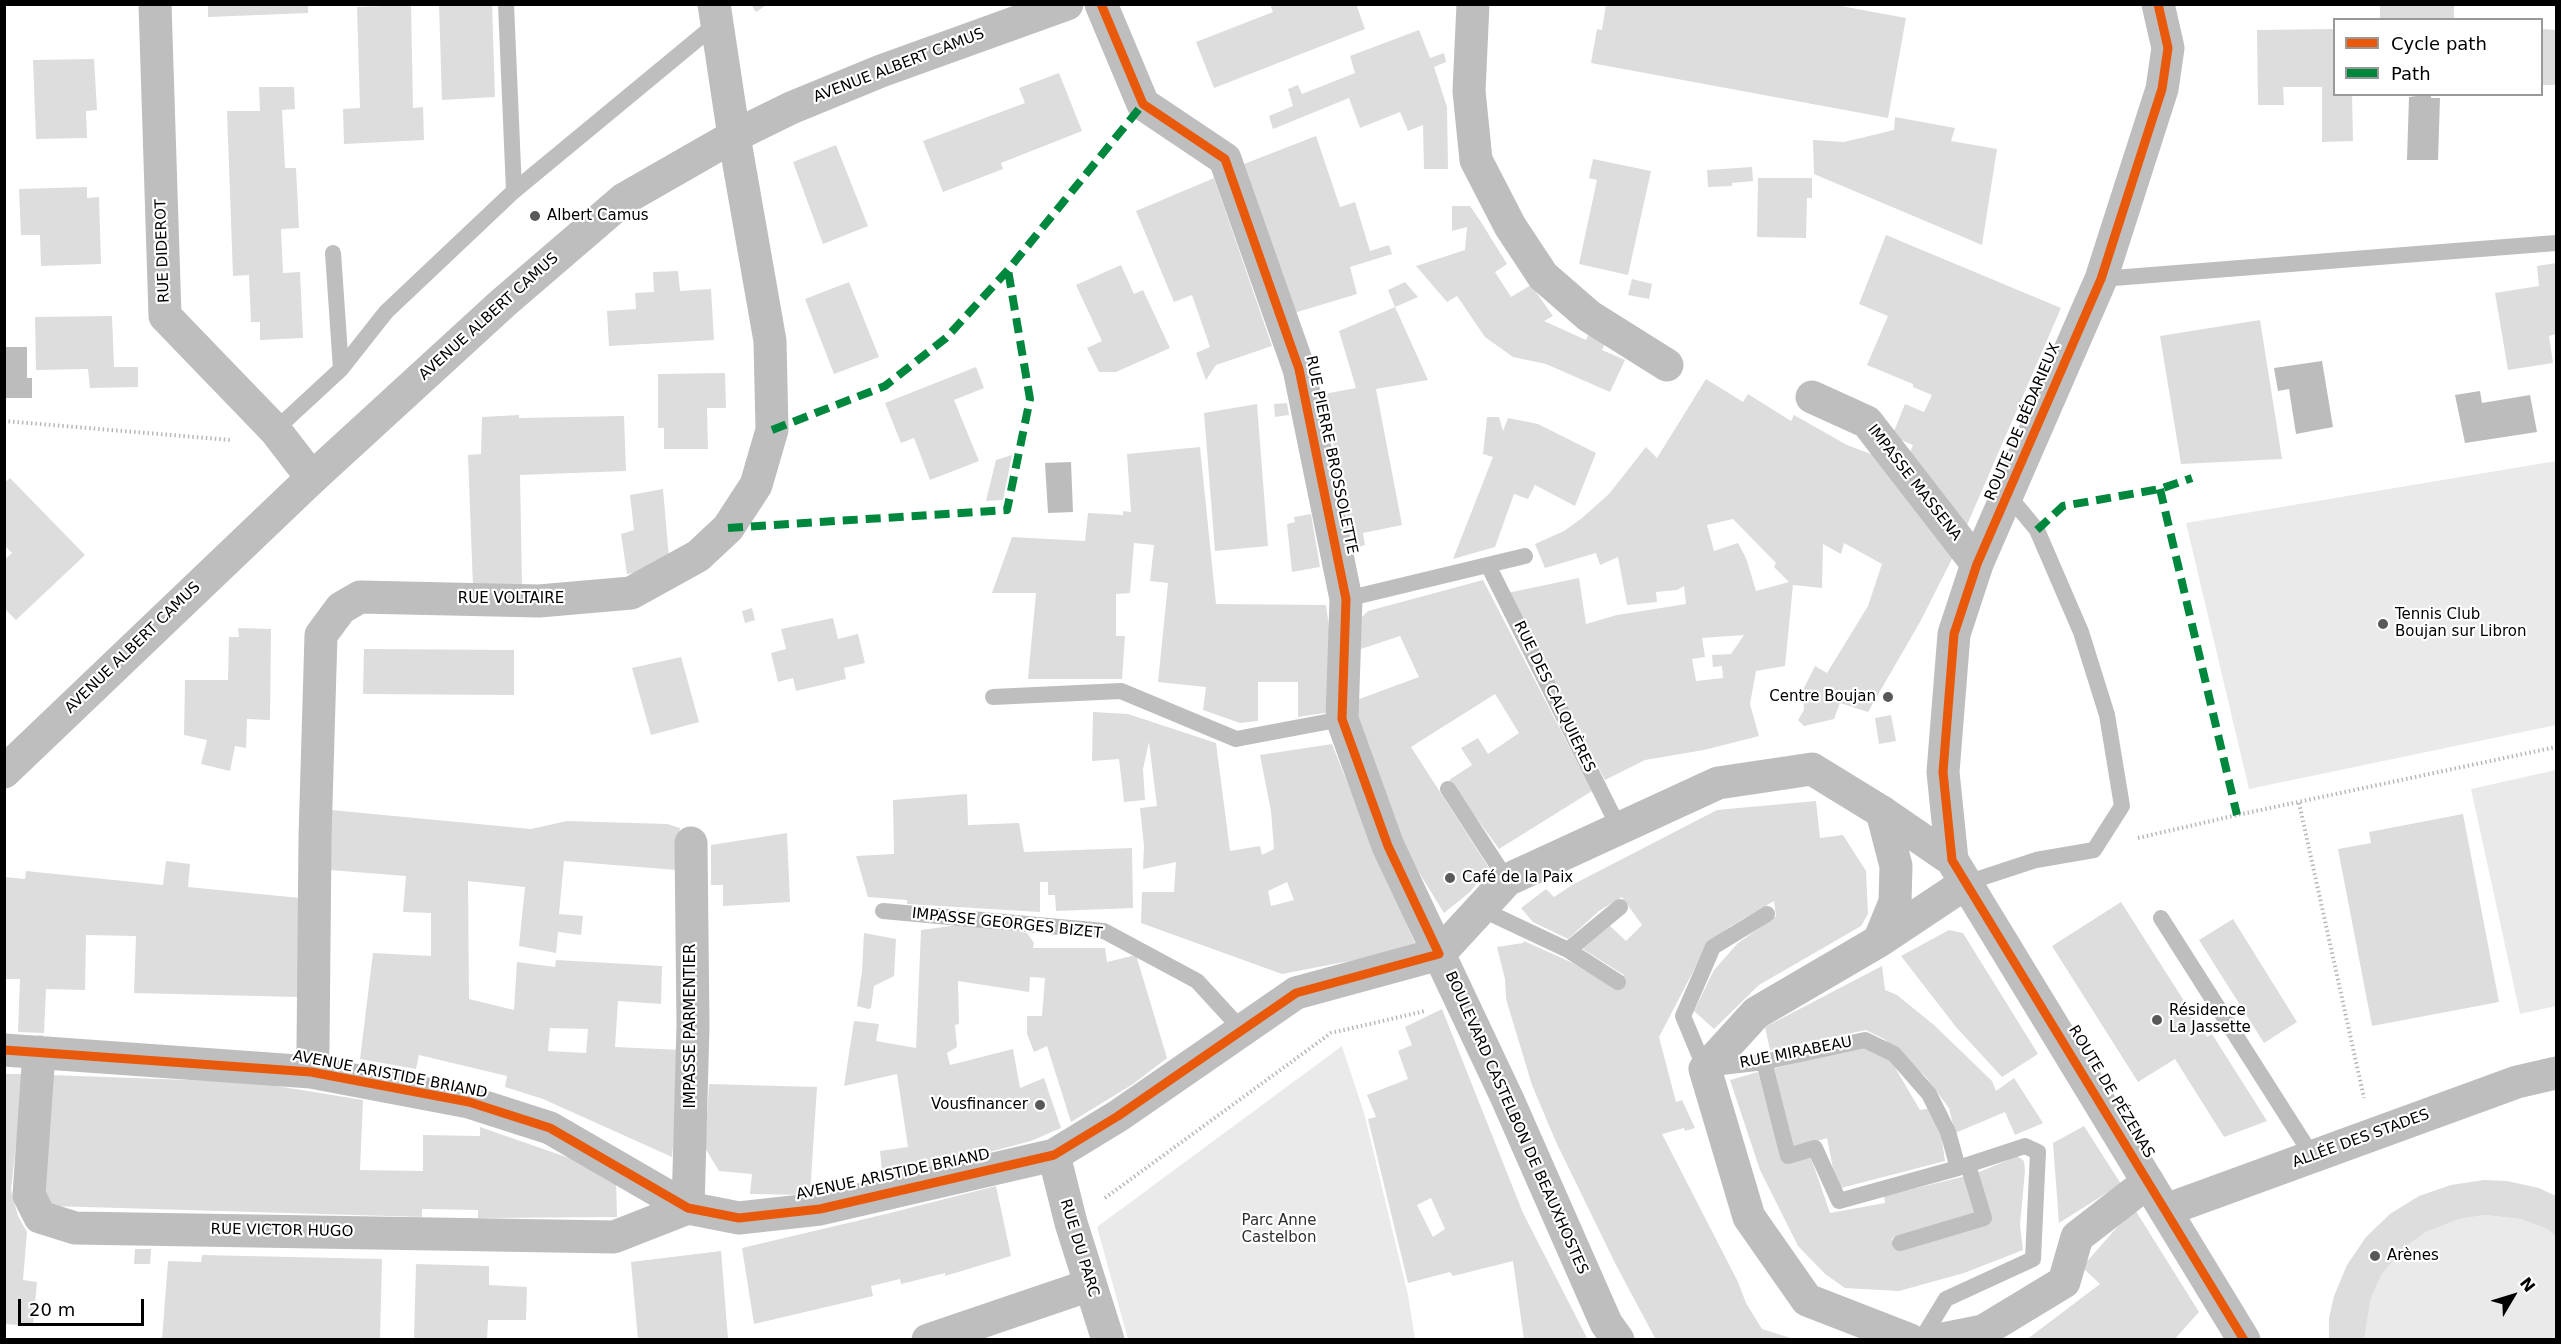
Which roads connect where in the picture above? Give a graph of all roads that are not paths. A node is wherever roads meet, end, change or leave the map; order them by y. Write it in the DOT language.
graph roads {
  1 [pos="155,4"];
  2 [pos="506,4"];
  3 [pos="1067,4"];
  4 [pos="1101,4"];
  5 [pos="1473,4"];
  6 [pos="2158,4"];
  7 [pos="715,14"];
  8 [pos="734,136"];
  9 [pos="514,190"];
  10 [pos="2556,243"];
  11 [pos="333,253"];
  12 [pos="2101,279"];
  13 [pos="1667,365"];
  14 [pos="341,369"];
  15 [pos="1812,397"];
  16 [pos="281,438"];
  17 [pos="312,478"];
  18 [pos="2008,495"];
  19 [pos="1525,556"];
  20 [pos="1977,564"];
  21 [pos="1488,565"];
  22 [pos="1346,599"];
  23 [pos="993,697"];
  24 [pos="1342,719"];
  25 [pos="4,772"];
  26 [pos="1448,789"];
  27 [pos="1882,812"];
  28 [pos="1619,828"];
  29 [pos="691,843"];
  30 [pos="1959,871"];
  31 [pos="1507,880"];
  32 [pos="1620,907"];
  33 [pos="1481,909"];
  34 [pos="883,911"];
  35 [pos="1767,914"];
  36 [pos="2161,918"];
  37 [pos="1879,941"];
  38 [pos="1568,950"];
  39 [pos="1439,954"];
  40 [pos="1618,982"];
  41 [pos="1242,1030"];
  42 [pos="4,1050"];
  43 [pos="39,1052"];
  44 [pos="1764,1062"];
  45 [pos="1706,1069"];
  46 [pos="311,1072"];
  47 [pos="2556,1073"];
  48 [pos="1054,1155"];
  49 [pos="2313,1157"];
  50 [pos="1963,1167"];
  51 [pos="2148,1182"];
  52 [pos="688,1208"];
  53 [pos="2166,1209"];
  54 [pos="1900,1243"];
  55 [pos="1090,1285"];
  56 [pos="928,1340"];
  57 [pos="1108,1340"];
  58 [pos="1618,1340"];
  59 [pos="1910,1340"];
  60 [pos="1922,1340"];
  61 [pos="1938,1340"];
  62 [pos="2244,1340"];
  1 -- 16 [label="street, RUE DIDEROT"];
  2 -- 9 [label="lane"];
  3 -- 8 [label="street, AVENUE ALBERT CAMUS"];
  4 -- 22 [label="street, RUE PIERRE BROSSOLETTE"];
  5 -- 13 [label="street"];
  6 -- 12 [label="street, ROUTE DE BÉDARIEUX"];
  7 -- 8 [label="street, RUE VOLTAIRE"];
  7 -- 9 [label="lane"];
  8 -- 17 [label="street, AVENUE ALBERT CAMUS"];
  8 -- 46 [label="street, RUE VOLTAIRE"];
  9 -- 14 [label="lane"];
  10 -- 12 [label="lane"];
  11 -- 14 [label="lane"];
  12 -- 18 [label="street, ROUTE DE BÉDARIEUX"];
  14 -- 16 [label="lane"];
  15 -- 20 [label="street, IMPASSE MASSENA"];
  16 -- 17 [label="street, RUE DIDEROT"];
  17 -- 25 [label="street, AVENUE ALBERT CAMUS"];
  18 -- 20 [label="street, ROUTE DE BÉDARIEUX"];
  18 -- 30 [label="lane"];
  19 -- 21 [label="lane"];
  20 -- 30 [label="street, ROUTE DE BÉDARIEUX"];
  21 -- 22 [label="lane"];
  21 -- 28 [label="lane, RUE DES CALQUIÈRES"];
  22 -- 24 [label="street, RUE PIERRE BROSSOLETTE"];
  23 -- 24 [label="lane"];
  24 -- 39 [label="street, RUE PIERRE BROSSOLETTE"];
  26 -- 31 [label="lane"];
  27 -- 28 [label="street, BOULEVARD CASTELBON DE BEAUXHOSTES"];
  27 -- 30 [label="street, BOULEVARD CASTELBON DE BEAUXHOSTES"];
  27 -- 37 [label="street"];
  28 -- 31 [label="street, BOULEVARD CASTELBON DE BEAUXHOSTES"];
  29 -- 52 [label="street, IMPASSE PARMENTIER"];
  30 -- 37 [label="street"];
  30 -- 51 [label="street, ROUTE DE PÉZENAS"];
  31 -- 33 [label="street, BOULEVARD CASTELBON DE BEAUXHOSTES"];
  32 -- 38 [label="lane"];
  33 -- 38 [label="lane"];
  33 -- 39 [label="street, BOULEVARD CASTELBON DE BEAUXHOSTES"];
  34 -- 41 [label="lane, IMPASSE GEORGES BIZET"];
  35 -- 45 [label="lane"];
  36 -- 49 [label="lane"];
  37 -- 45 [label="street"];
  38 -- 40 [label="lane"];
  39 -- 41 [label="street, AVENUE ARISTIDE BRIAND"];
  39 -- 58 [label="street, BOULEVARD CASTELBON DE BEAUXHOSTES"];
  41 -- 48 [label="street, AVENUE ARISTIDE BRIAND"];
  42 -- 43 [label="street, AVENUE ARISTIDE BRIAND"];
  43 -- 46 [label="street, AVENUE ARISTIDE BRIAND"];
  43 -- 52 [label="street, RUE VICTOR HUGO"];
  44 -- 45 [label="lane, RUE MIRABEAU"];
  44 -- 50 [label="lane, RUE MIRABEAU"];
  44 -- 50 [label="lane"];
  45 -- 59 [label="street"];
  46 -- 52 [label="street, AVENUE ARISTIDE BRIAND"];
  47 -- 49 [label="street, ALLÉE DES STADES"];
  48 -- 52 [label="street, AVENUE ARISTIDE BRIAND"];
  48 -- 55 [label="street, RUE DU PARC"];
  49 -- 53 [label="street, ALLÉE DES STADES"];
  50 -- 54 [label="lane, RUE MIRABEAU"];
  50 -- 60 [label="lane"];
  51 -- 53 [label="street, ROUTE DE PÉZENAS"];
  51 -- 61 [label="street"];
  53 -- 62 [label="street, ROUTE DE PÉZENAS"];
  55 -- 56 [label="street"];
  55 -- 57 [label="street, RUE DU PARC"];
}
